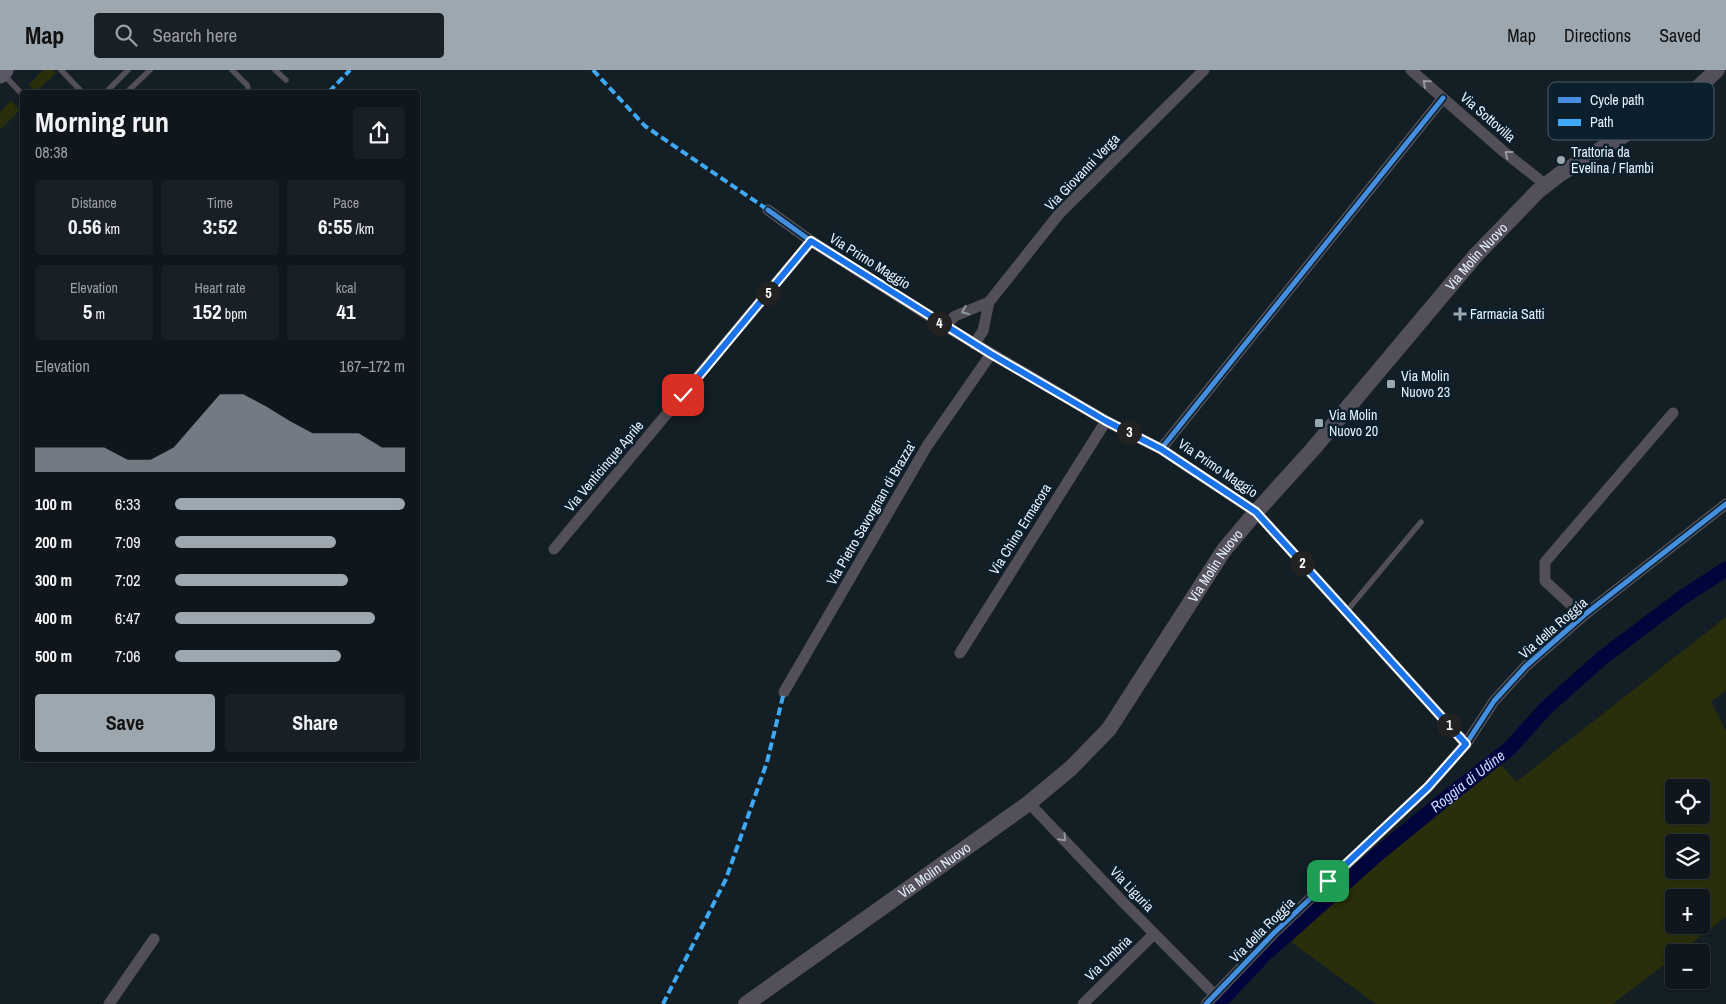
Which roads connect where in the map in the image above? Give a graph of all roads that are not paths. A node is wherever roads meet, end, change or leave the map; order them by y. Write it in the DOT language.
graph roads {
  1 [pos="61,70"];
  2 [pos="150,70"];
  3 [pos="232,70"];
  4 [pos="275,70"];
  5 [pos="1204,70"];
  6 [pos="1411,70"];
  7 [pos="1717,70"];
  8 [pos="125,71"];
  9 [pos="2,72"];
  10 [pos="286,80"];
  11 [pos="1704,82"];
  12 [pos="80,90"];
  13 [pos="108,90"];
  14 [pos="129,90"];
  15 [pos="248,90"];
  16 [pos="20,92"];
  17 [pos="1443,98"];
  18 [pos="1616,140"];
  19 [pos="1546,185"];
  20 [pos="768,210"];
  21 [pos="811,241"];
  22 [pos="989,302"];
  23 [pos="945,326"];
  24 [pos="974,344"];
  25 [pos="991,354"];
  26 [pos="1673,413"];
  27 [pos="1106,421"];
  28 [pos="1161,449"];
  29 [pos="1726,504"];
  30 [pos="1256,512"];
  31 [pos="1422,522"];
  32 [pos="554,549"];
  33 [pos="1346,612"];
  34 [pos="1583,616"];
  35 [pos="960,653"];
  36 [pos="784,692"];
  37 [pos="1466,744"];
  38 [pos="1029,803"];
  39 [pos="1154,934"];
  40 [pos="154,939"];
  41 [pos="1215,995"];
  42 [pos="109,1004"];
  43 [pos="746,1004"];
  44 [pos="1083,1004"];
  45 [pos="1206,1004"];
  1 -- 12 [label="lane"];
  2 -- 14 [label="lane"];
  3 -- 15 [label="lane"];
  4 -- 10 [label="lane"];
  5 -- 22 [label="street, Via Giovanni Verga"];
  17 -- 6 [label="street, Via Sottovilla, one-way"];
  7 -- 11 [label="main road, Via Molin Nuovo"];
  8 -- 13 [label="lane"];
  9 -- 16 [label="lane"];
  19 -- 17 [label="street, Via Sottovilla, one-way"];
  17 -- 28 [label="street"];
  18 -- 19 [label="main road, Via Molin Nuovo"];
  19 -- 30 [label="main road, Via Molin Nuovo"];
  20 -- 21 [label="street, Via Primo Maggio"];
  21 -- 23 [label="street, Via Primo Maggio"];
  21 -- 32 [label="street, Via Venticinque Aprile"];
  22 -- 23 [label="street, Via Giovanni Verga, one-way"];
  22 -- 24 [label="street, Via Giovanni Verga"];
  23 -- 24 [label="street, Via Primo Maggio"];
  24 -- 25 [label="street, Via Primo Maggio"];
  25 -- 27 [label="street, Via Primo Maggio"];
  25 -- 36 [label="street, Via Pietro Savorgnan di Brazza'"];
  26 -- 34 [label="street, Via della Roggia"];
  27 -- 28 [label="street, Via Primo Maggio"];
  27 -- 35 [label="street, Via Chino Ermacora"];
  28 -- 30 [label="street, Via Primo Maggio"];
  29 -- 34 [label="street, Via della Roggia"];
  30 -- 33 [label="street, Via Primo Maggio"];
  30 -- 38 [label="main road, Via Molin Nuovo"];
  31 -- 33 [label="lane"];
  33 -- 37 [label="street, Via Primo Maggio"];
  34 -- 37 [label="street, Via della Roggia"];
  37 -- 41 [label="street, Via della Roggia"];
  38 -- 39 [label="street, Via Liguria, one-way"];
  38 -- 43 [label="main road, Via Molin Nuovo"];
  39 -- 41 [label="street, Via Liguria"];
  39 -- 44 [label="street, Via Umbria"];
  40 -- 42 [label="street"];
  41 -- 45 [label="street, Via della Roggia"];
}
